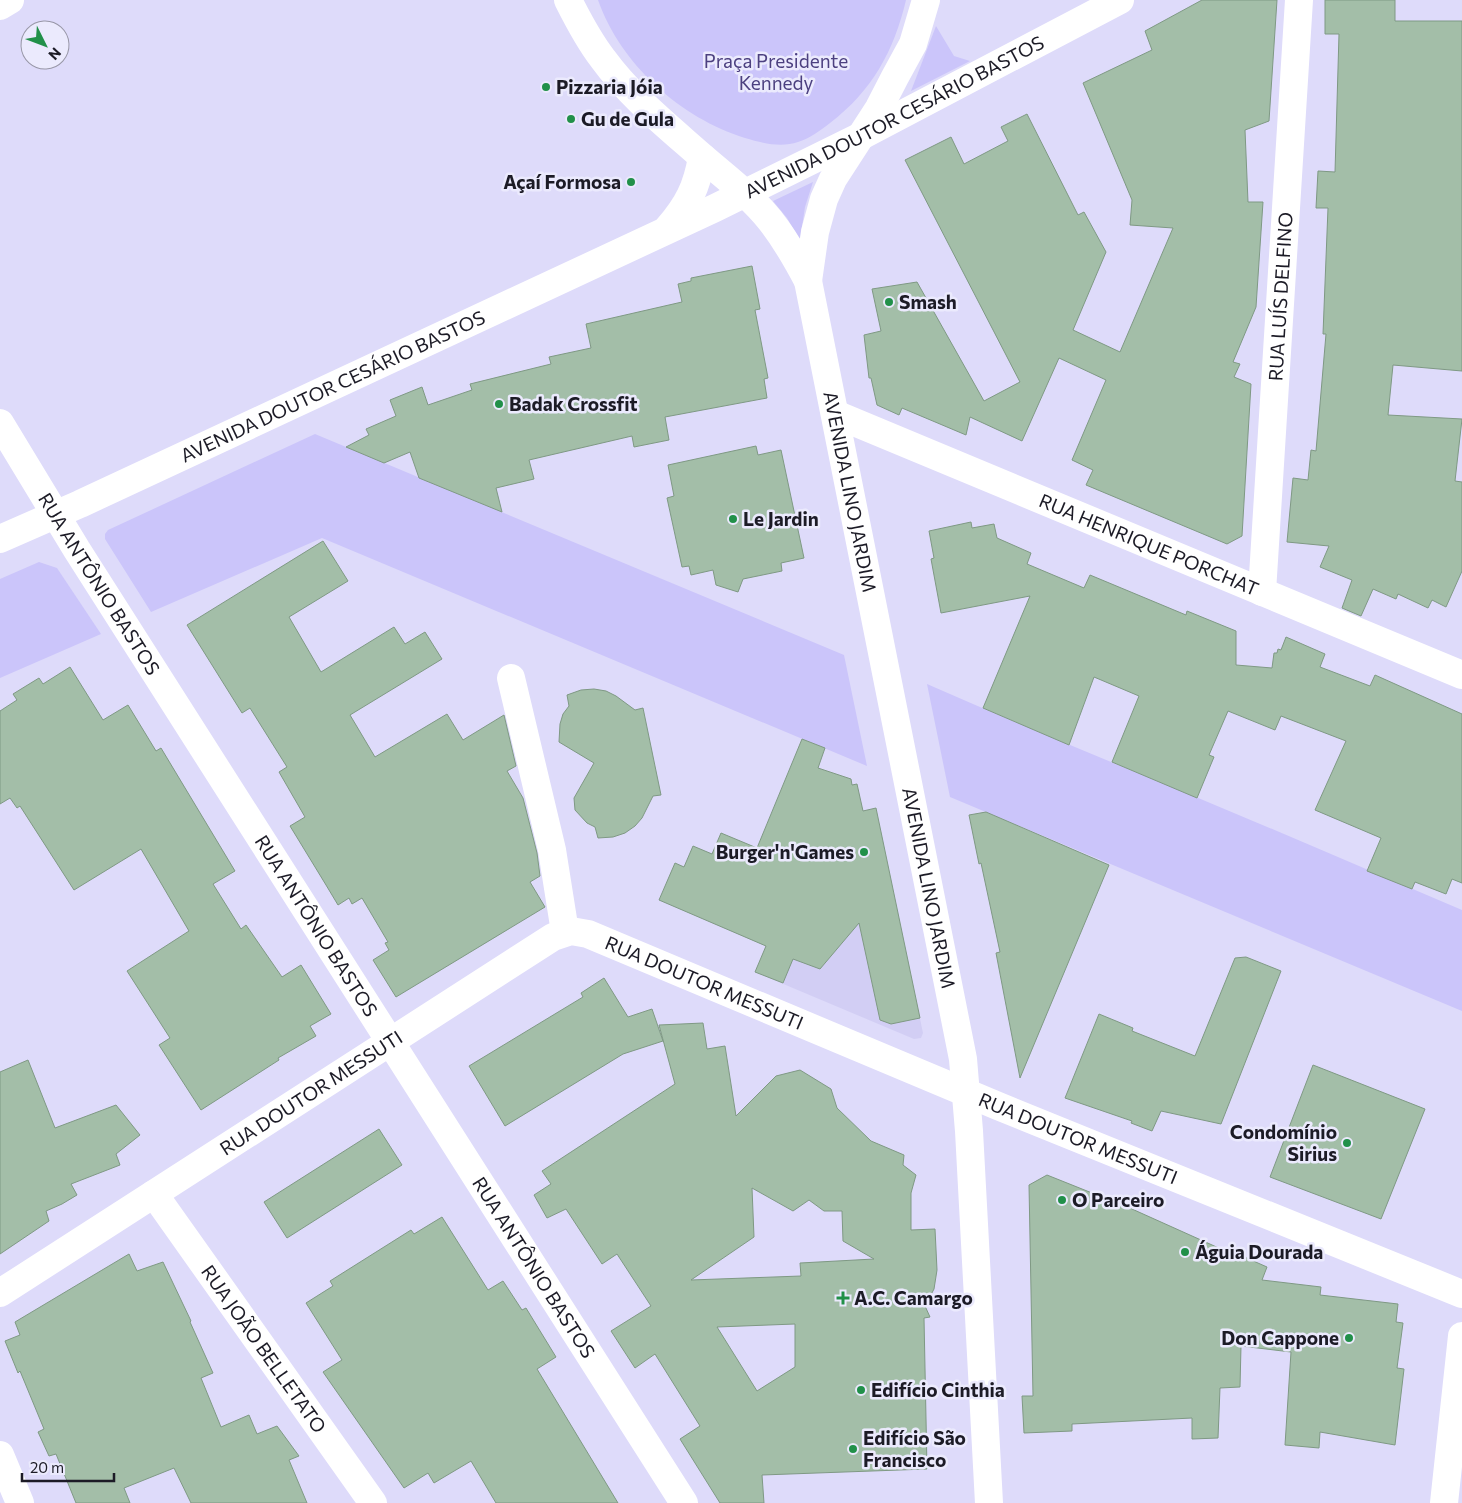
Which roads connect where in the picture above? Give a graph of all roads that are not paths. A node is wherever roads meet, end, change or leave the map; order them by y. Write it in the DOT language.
graph roads {
  1 [pos="10,0"];
  2 [pos="568,0"];
  3 [pos="926,0"];
  4 [pos="1120,0"];
  5 [pos="1299,0"];
  6 [pos="0,6"];
  7 [pos="859,137"];
  8 [pos="702,157"];
  9 [pos="744,193"];
  10 [pos="665,232"];
  11 [pos="808,281"];
  12 [pos="835,414"];
  13 [pos="0,423"];
  14 [pos="56,515"];
  15 [pos="0,539"];
  16 [pos="1262,592"];
  17 [pos="1462,675"];
  18 [pos="511,678"];
  19 [pos="565,932"];
  20 [pos="391,1041"];
  21 [pos="966,1093"];
  22 [pos="154,1194"];
  23 [pos="0,1293"];
  24 [pos="1462,1294"];
  25 [pos="1462,1336"];
  26 [pos="0,1455"];
  27 [pos="20,1503"];
  28 [pos="373,1503"];
  29 [pos="684,1503"];
  30 [pos="989,1503"];
  31 [pos="1444,1503"];
  1 -- 6 [label="street"];
  2 -- 8 [label="street"];
  3 -- 7 [label="street"];
  4 -- 7 [label="street, AVENIDA DOUTOR CESÁRIO BASTOS"];
  5 -- 16 [label="street, RUA LUÍS DELFINO"];
  7 -- 9 [label="street, AVENIDA DOUTOR CESÁRIO BASTOS"];
  7 -- 11 [label="street, AVENIDA LINO JARDIM"];
  8 -- 9 [label="street"];
  8 -- 10 [label="street, AVENIDA DOUTOR CESÁRIO BASTOS"];
  9 -- 10 [label="street, AVENIDA DOUTOR CESÁRIO BASTOS"];
  9 -- 11 [label="street, AVENIDA LINO JARDIM"];
  10 -- 14 [label="street, AVENIDA DOUTOR CESÁRIO BASTOS"];
  11 -- 12 [label="street, AVENIDA LINO JARDIM"];
  12 -- 16 [label="street, RUA HENRIQUE PORCHAT"];
  12 -- 21 [label="street, AVENIDA LINO JARDIM"];
  13 -- 14 [label="street, RUA ANTÔNIO BASTOS"];
  14 -- 15 [label="street, AVENIDA DOUTOR CESÁRIO BASTOS"];
  14 -- 20 [label="street, RUA ANTÔNIO BASTOS"];
  16 -- 17 [label="street, RUA HENRIQUE PORCHAT"];
  18 -- 19 [label="street"];
  19 -- 20 [label="street, RUA DOUTOR MESSUTI"];
  19 -- 21 [label="street, RUA DOUTOR MESSUTI"];
  20 -- 22 [label="street, RUA DOUTOR MESSUTI"];
  20 -- 29 [label="street, RUA ANTÔNIO BASTOS"];
  21 -- 24 [label="street, RUA DOUTOR MESSUTI"];
  21 -- 30 [label="street, AVENIDA LINO JARDIM"];
  22 -- 23 [label="street, RUA DOUTOR MESSUTI"];
  22 -- 28 [label="street, RUA JOÃO BELLETATO"];
  25 -- 31 [label="street"];
  26 -- 27 [label="street"];
}
